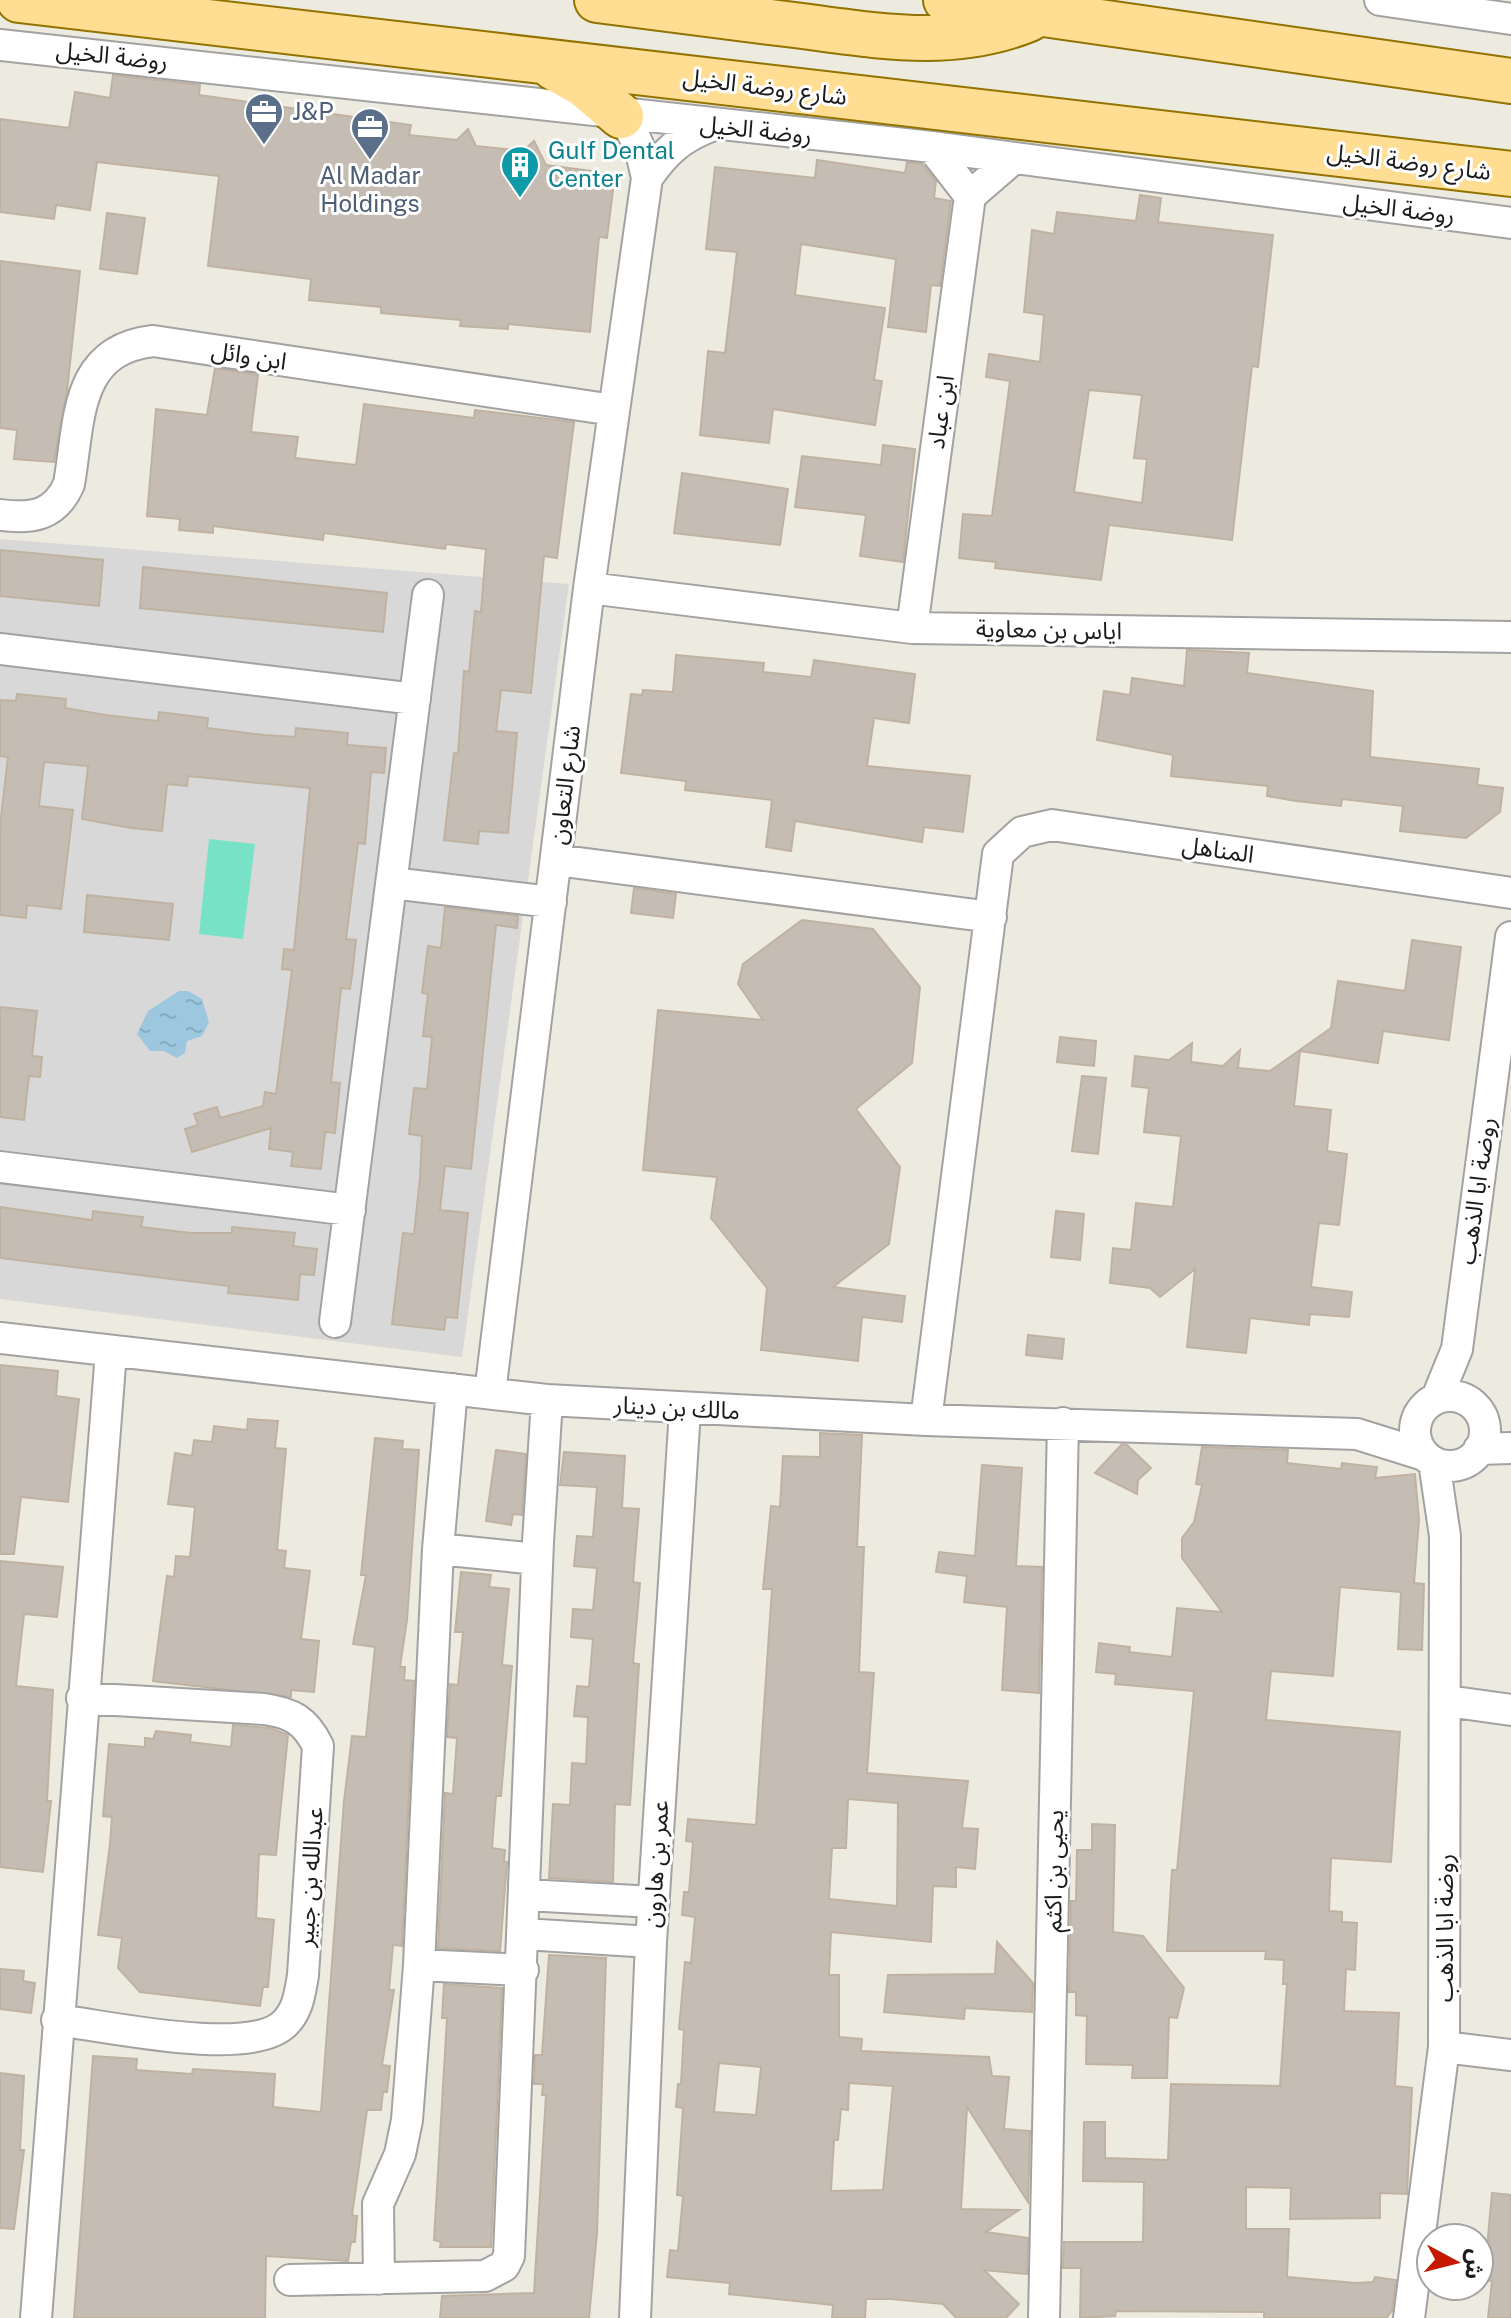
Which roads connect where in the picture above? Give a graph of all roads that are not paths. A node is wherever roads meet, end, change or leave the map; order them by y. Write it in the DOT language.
graph roads {
  1 [pos="19,0"];
  2 [pos="597,0"];
  3 [pos="946,0"];
  4 [pos="1380,0"];
  5 [pos="1042,14"];
  6 [pos="1511,19"];
  7 [pos="0,45"];
  8 [pos="544,61"];
  9 [pos="1511,81"];
  10 [pos="621,116"];
  11 [pos="713,126"];
  12 [pos="932,147"];
  13 [pos="1014,158"];
  14 [pos="1511,174"];
  15 [pos="647,178"];
  16 [pos="970,196"];
  17 [pos="1511,223"];
  18 [pos="613,410"];
  19 [pos="0,515"];
  20 [pos="589,588"];
  21 [pos="428,595"];
  22 [pos="912,628"];
  23 [pos="1511,637"];
  24 [pos="0,649"];
  25 [pos="415,699"];
  26 [pos="556,860"];
  27 [pos="392,883"];
  28 [pos="1511,893"];
  29 [pos="551,902"];
  30 [pos="991,917"];
  31 [pos="1511,937"];
  32 [pos="0,1167"];
  33 [pos="350,1210"];
  34 [pos="335,1322"];
  35 [pos="0,1338"];
  36 [pos="1457,1349"];
  37 [pos="111,1352"];
  38 [pos="452,1389"];
  39 [pos="490,1393"];
  40 [pos="547,1400"];
  41 [pos="1428,1406"];
  42 [pos="685,1410"];
  43 [pos="926,1420"];
  44 [pos="1063,1423"];
  45 [pos="1357,1434"];
  46 [pos="1465,1442"];
  47 [pos="1511,1448"];
  48 [pos="439,1540"];
  49 [pos="537,1550"];
  50 [pos="82,1698"];
  51 [pos="1447,1701"];
  52 [pos="1511,1710"];
  53 [pos="526,1895"];
  54 [pos="654,1902"];
  55 [pos="524,1934"];
  56 [pos="651,1942"];
  57 [pos="419,1965"];
  58 [pos="523,1970"];
  59 [pos="57,2020"];
  60 [pos="1444,2047"];
  61 [pos="1511,2055"];
  62 [pos="379,2279"];
  63 [pos="290,2280"];
  64 [pos="36,2318"];
  65 [pos="635,2318"];
  66 [pos="1044,2318"];
  67 [pos="1409,2318"];
  1 -- 8 [label="main road, شارع روضة الخيل"];
  2 -- 5 [label="main road"];
  3 -- 5 [label="main road"];
  4 -- 6 [label="street"];
  5 -- 9 [label="main road"];
  7 -- 10 [label="street, روضة الخيل"];
  8 -- 10 [label="main road"];
  8 -- 14 [label="main road, شارع روضة الخيل"];
  10 -- 11 [label="street, روضة الخيل"];
  10 -- 15 [label="street, شارع التعاون"];
  11 -- 12 [label="street, روضة الخيل"];
  11 -- 15 [label="street, شارع التعاون"];
  12 -- 13 [label="street, روضة الخيل"];
  12 -- 16 [label="street"];
  13 -- 16 [label="street"];
  13 -- 17 [label="street, روضة الخيل"];
  15 -- 18 [label="street, شارع التعاون"];
  16 -- 22 [label="street, ابن عباد"];
  18 -- 19 [label="street, ابن وائل"];
  18 -- 20 [label="street, شارع التعاون"];
  20 -- 22 [label="street, اياس بن معاوية"];
  20 -- 26 [label="street, شارع التعاون"];
  21 -- 25 [label="street"];
  22 -- 23 [label="street, اياس بن معاوية"];
  24 -- 25 [label="street"];
  25 -- 27 [label="street"];
  26 -- 29 [label="street, شارع التعاون"];
  26 -- 30 [label="street"];
  27 -- 29 [label="street"];
  27 -- 33 [label="street"];
  28 -- 30 [label="street, المناهل"];
  29 -- 39 [label="street, شارع التعاون"];
  30 -- 43 [label="street, المناهل"];
  31 -- 36 [label="street, روضة ابا الذهب"];
  32 -- 33 [label="street"];
  33 -- 34 [label="street"];
  35 -- 37 [label="street, مالك بن دينار"];
  36 -- 41 [label="street, روضة ابا الذهب"];
  36 -- 46 [label="street, روضة ابا الذهب"];
  37 -- 38 [label="street, مالك بن دينار"];
  37 -- 50 [label="street"];
  38 -- 39 [label="street, مالك بن دينار"];
  38 -- 48 [label="street"];
  39 -- 40 [label="street, مالك بن دينار"];
  40 -- 42 [label="street, مالك بن دينار"];
  40 -- 49 [label="street"];
  41 -- 45 [label="street, مالك بن دينار"];
  41 -- 46 [label="street"];
  41 -- 46 [label="street"];
  42 -- 43 [label="street, مالك بن دينار"];
  42 -- 54 [label="street, عمر بن هارون"];
  43 -- 44 [label="street, مالك بن دينار"];
  44 -- 45 [label="street, مالك بن دينار"];
  44 -- 66 [label="street, يحيى بن اكثم"];
  45 -- 46 [label="street, مالك بن دينار"];
  46 -- 47 [label="street, مالك بن دينار"];
  46 -- 51 [label="street, روضة ابا الذهب"];
  48 -- 49 [label="street"];
  48 -- 57 [label="street"];
  49 -- 53 [label="street"];
  50 -- 59 [label="street"];
  50 -- 59 [label="street, عبدالله بن جبير"];
  51 -- 52 [label="street"];
  51 -- 60 [label="street, روضة ابا الذهب"];
  53 -- 54 [label="street"];
  53 -- 55 [label="street"];
  54 -- 56 [label="street, عمر بن هارون"];
  55 -- 56 [label="street"];
  55 -- 58 [label="street"];
  56 -- 65 [label="street, عمر بن هارون"];
  57 -- 58 [label="street"];
  57 -- 62 [label="street"];
  58 -- 62 [label="street"];
  59 -- 64 [label="street"];
  60 -- 61 [label="street"];
  60 -- 67 [label="street, روضة ابا الذهب"];
  62 -- 63 [label="street"];
}
